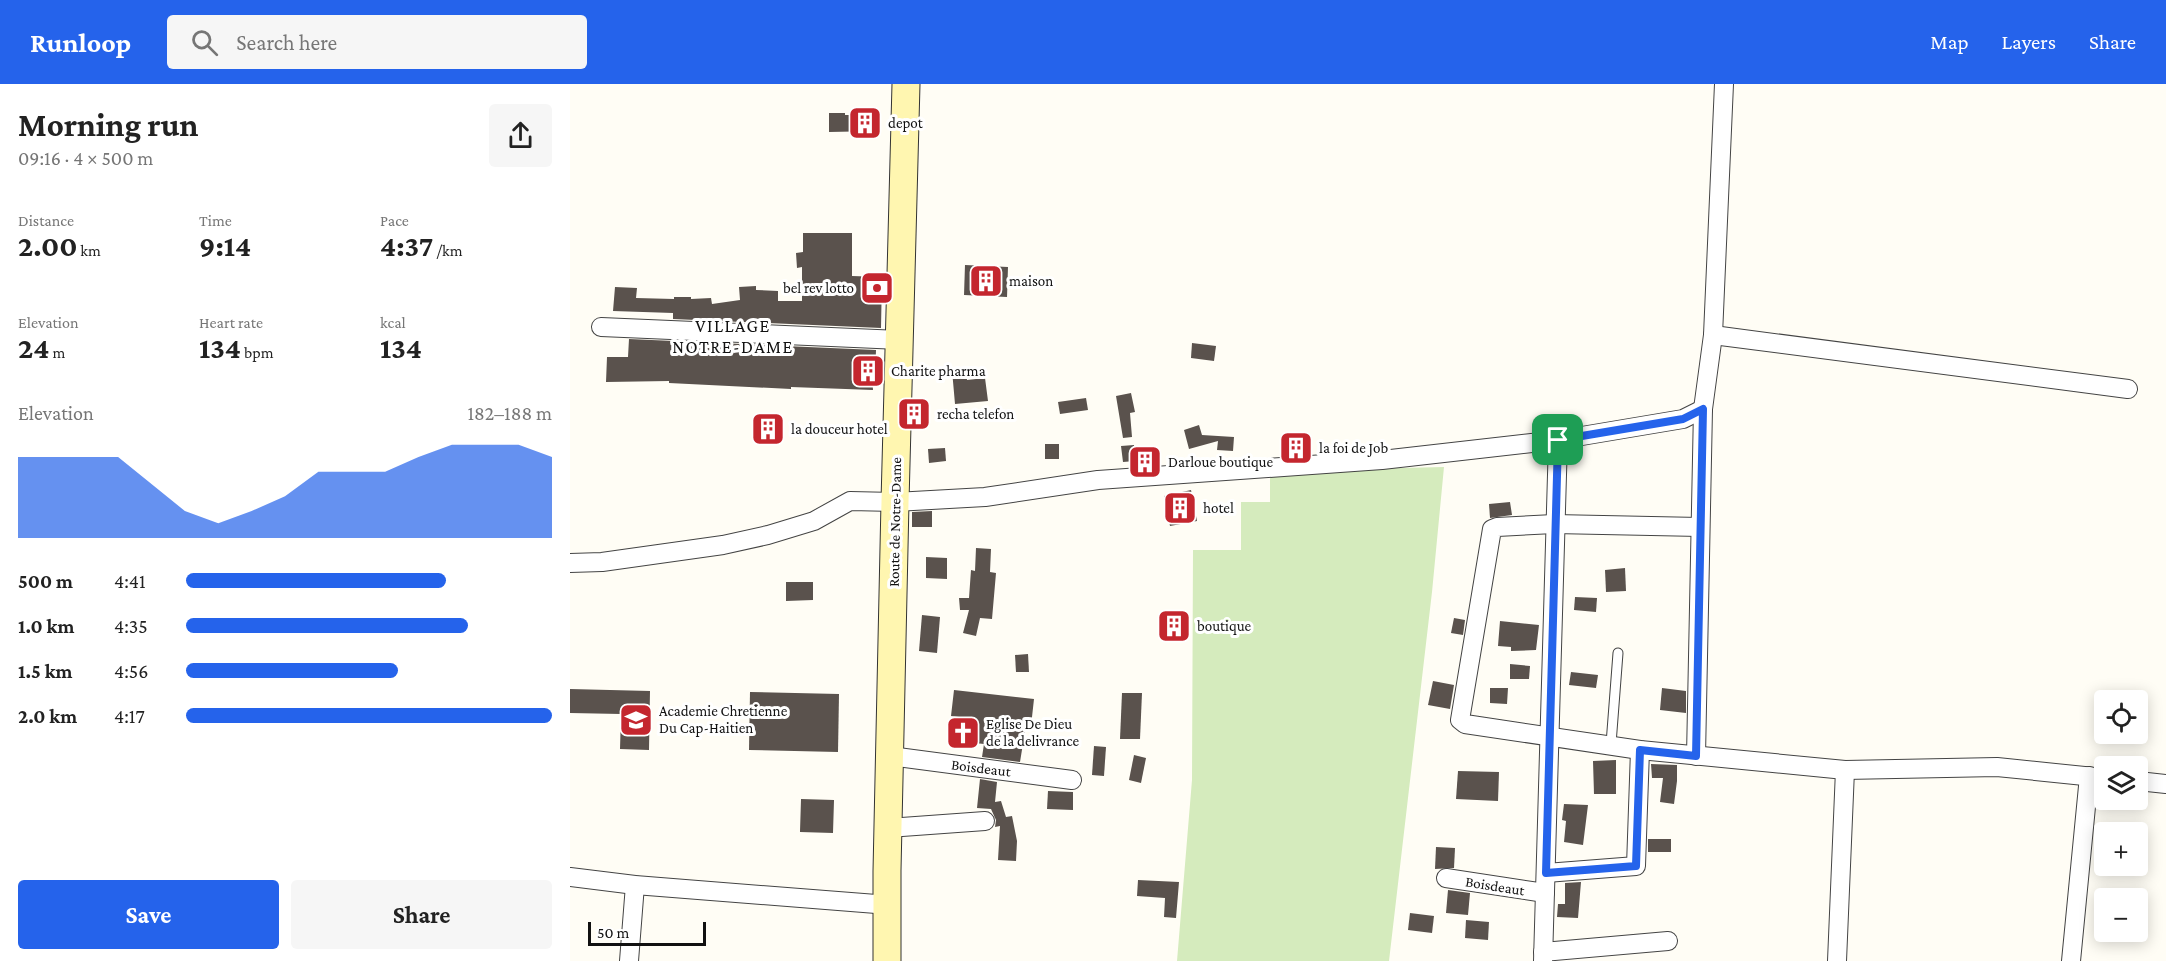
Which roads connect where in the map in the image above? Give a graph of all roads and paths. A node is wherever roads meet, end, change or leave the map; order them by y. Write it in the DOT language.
graph roads {
  1 [pos="906,84"];
  2 [pos="1725,84"];
  3 [pos="601,327"];
  4 [pos="1713,335"];
  5 [pos="900,340"];
  6 [pos="2128,388"];
  7 [pos="1703,409"];
  8 [pos="1558,440"];
  9 [pos="907,501"];
  10 [pos="1554,524"];
  11 [pos="1700,527"];
  12 [pos="570,563"];
  13 [pos="1618,653"];
  14 [pos="1549,736"];
  15 [pos="1611,744"];
  16 [pos="1640,750"];
  17 [pos="890,756"];
  18 [pos="1696,756"];
  19 [pos="1845,770"];
  20 [pos="2094,777"];
  21 [pos="1072,780"];
  22 [pos="2148,782"];
  23 [pos="2166,784"];
  24 [pos="2094,798"];
  25 [pos="985,821"];
  26 [pos="888,828"];
  27 [pos="1546,873"];
  28 [pos="570,878"];
  29 [pos="1446,878"];
  30 [pos="635,885"];
  31 [pos="1545,893"];
  32 [pos="889,905"];
  33 [pos="1668,940"];
  34 [pos="1543,956"];
  35 [pos="629,961"];
  36 [pos="887,961"];
  37 [pos="1837,961"];
  38 [pos="2071,961"];
  1 -- 5 [label="street, Route de Notre-Dame"];
  2 -- 4 [label="street"];
  3 -- 5 [label="street"];
  4 -- 6 [label="street"];
  4 -- 7 [label="street"];
  5 -- 9 [label="street, Route de Notre-Dame"];
  7 -- 8 [label="street"];
  7 -- 11 [label="street"];
  8 -- 9 [label="street"];
  8 -- 10 [label="street"];
  9 -- 12 [label="street"];
  9 -- 17 [label="street, Route de Notre-Dame"];
  10 -- 11 [label="street"];
  10 -- 14 [label="street"];
  10 -- 14 [label="street"];
  11 -- 18 [label="street"];
  13 -- 15 [label="lane"];
  14 -- 15 [label="street"];
  14 -- 27 [label="street"];
  15 -- 16 [label="street"];
  16 -- 18 [label="street"];
  16 -- 27 [label="street, Boisdeaut"];
  17 -- 21 [label="street, Boisdeaut"];
  17 -- 26 [label="street, Route de Notre-Dame"];
  18 -- 19 [label="street"];
  19 -- 20 [label="street"];
  19 -- 37 [label="street"];
  22 -- 23 [label="street"];
  24 -- 38 [label="street"];
  25 -- 26 [label="street"];
  26 -- 32 [label="street, Route de Notre-Dame"];
  27 -- 31 [label="street"];
  28 -- 30 [label="street"];
  29 -- 31 [label="street, Boisdeaut"];
  30 -- 32 [label="street"];
  30 -- 35 [label="street"];
  31 -- 34 [label="street"];
  32 -- 36 [label="street, Route de Notre-Dame"];
  33 -- 34 [label="street"];
}
